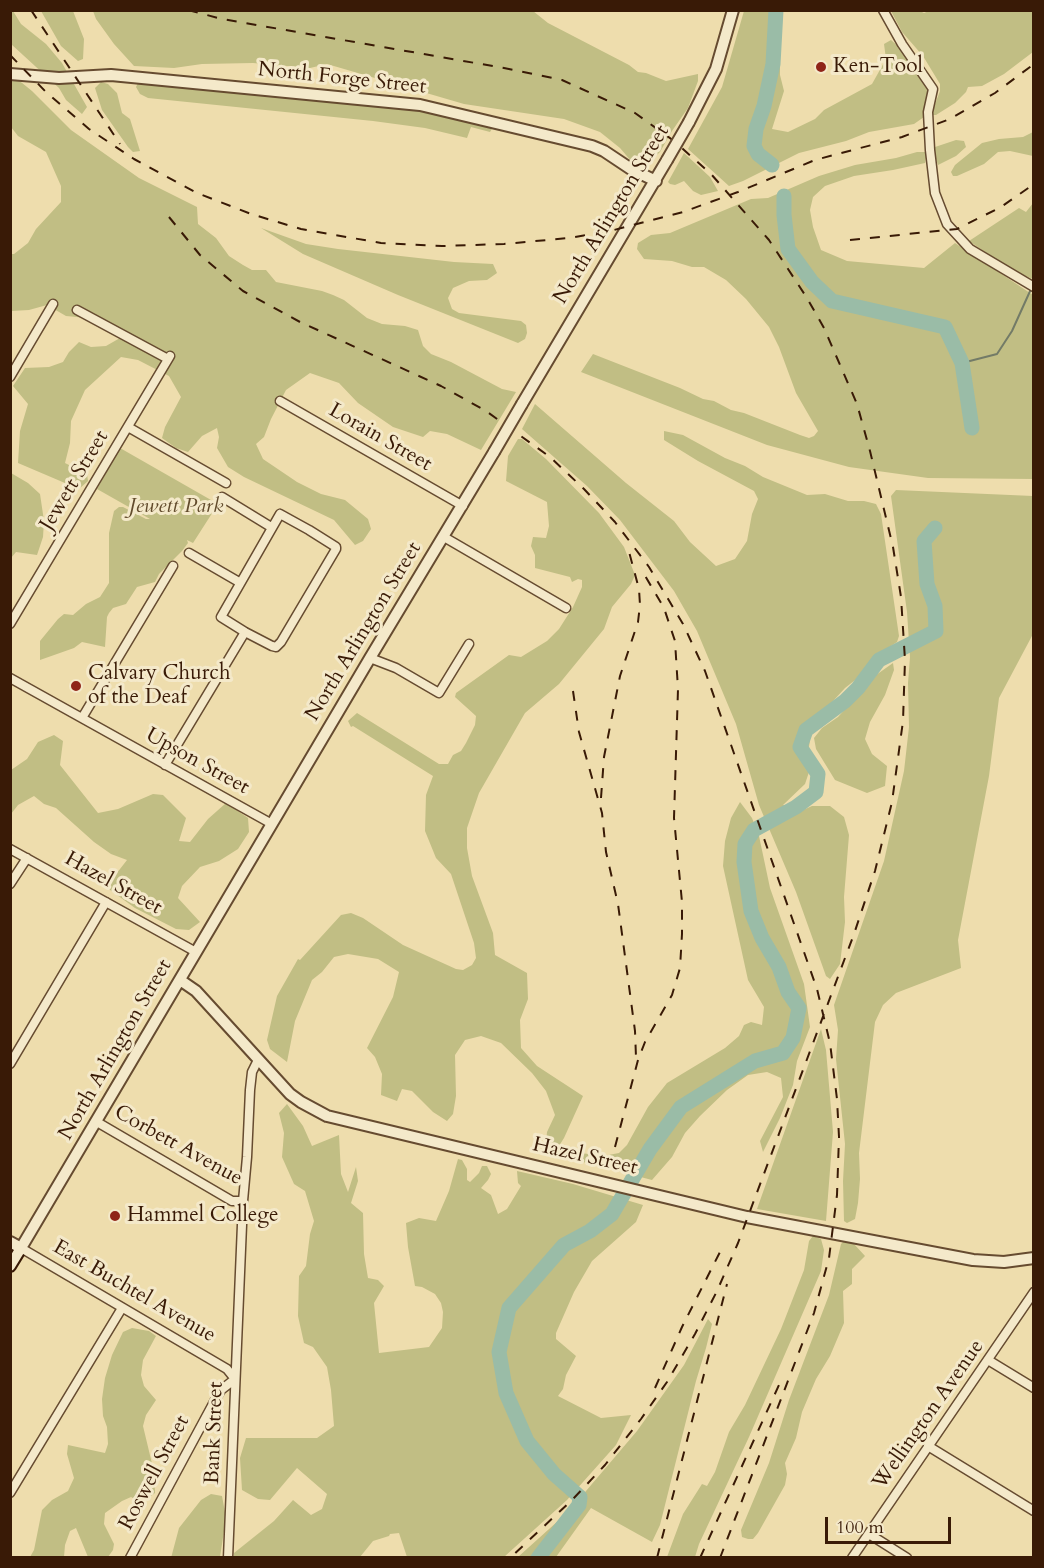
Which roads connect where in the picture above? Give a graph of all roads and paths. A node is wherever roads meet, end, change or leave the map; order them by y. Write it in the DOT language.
graph roads {
  1 [pos="733,10"];
  2 [pos="883,10"];
  3 [pos="10,74"];
  4 [pos="656,181"];
  5 [pos="1034,287"];
  6 [pos="53,304"];
  7 [pos="77,310"];
  8 [pos="10,377"];
  9 [pos="280,400"];
  10 [pos="128,426"];
  11 [pos="225,483"];
  12 [pos="222,497"];
  13 [pos="463,506"];
  14 [pos="272,527"];
  15 [pos="444,537"];
  16 [pos="189,553"];
  17 [pos="173,566"];
  18 [pos="239,582"];
  19 [pos="566,608"];
  20 [pos="14,611"];
  21 [pos="10,624"];
  22 [pos="245,632"];
  23 [pos="469,644"];
  24 [pos="370,658"];
  25 [pos="10,678"];
  26 [pos="82,718"];
  27 [pos="165,765"];
  28 [pos="272,824"];
  29 [pos="10,849"];
  30 [pos="27,858"];
  31 [pos="10,884"];
  32 [pos="106,902"];
  33 [pos="196,952"];
  34 [pos="180,980"];
  35 [pos="258,1060"];
  36 [pos="10,1064"];
  37 [pos="97,1122"];
  38 [pos="243,1201"];
  39 [pos="10,1242"];
  40 [pos="21,1248"];
  41 [pos="1034,1258"];
  42 [pos="10,1266"];
  43 [pos="1034,1292"];
  44 [pos="122,1308"];
  45 [pos="988,1360"];
  46 [pos="235,1379"];
  47 [pos="1034,1388"];
  48 [pos="928,1446"];
  49 [pos="10,1493"];
  50 [pos="1034,1511"];
  51 [pos="869,1534"];
  52 [pos="130,1557"];
  53 [pos="228,1557"];
  54 [pos="852,1557"];
  55 [pos="907,1557"];
  1 -- 4 [label="street, North Arlington Street, bridge"];
  2 -- 5 [label="street"];
  3 -- 4 [label="street, North Forge Street"];
  4 -- 13 [label="street, North Arlington Street, bridge"];
  6 -- 8 [label="street"];
  7 -- 10 [label="street, Jewett Street"];
  9 -- 13 [label="street, Lorain Street"];
  10 -- 11 [label="street"];
  10 -- 20 [label="street, Jewett Street"];
  12 -- 14 [label="street"];
  13 -- 15 [label="street, North Arlington Street"];
  14 -- 18 [label="street"];
  14 -- 22 [label="street"];
  15 -- 19 [label="street"];
  15 -- 24 [label="street, North Arlington Street"];
  16 -- 18 [label="street"];
  17 -- 26 [label="street"];
  18 -- 22 [label="street"];
  20 -- 21 [label="street, Jewett Street"];
  22 -- 27 [label="street"];
  23 -- 24 [label="street"];
  24 -- 28 [label="street, North Arlington Street"];
  25 -- 26 [label="street, Upson Street"];
  26 -- 27 [label="street, Upson Street"];
  27 -- 28 [label="street, Upson Street"];
  28 -- 33 [label="street, North Arlington Street"];
  29 -- 30 [label="street, Hazel Street"];
  30 -- 31 [label="street"];
  30 -- 32 [label="street, Hazel Street"];
  32 -- 33 [label="street, Hazel Street"];
  32 -- 36 [label="street"];
  33 -- 34 [label="street, North Arlington Street"];
  34 -- 35 [label="street, Hazel Street"];
  34 -- 37 [label="street, North Arlington Street"];
  35 -- 38 [label="street, Bank Street"];
  35 -- 41 [label="street, Hazel Street"];
  37 -- 38 [label="street, Corbett Avenue"];
  37 -- 40 [label="street, North Arlington Street"];
  38 -- 46 [label="street, Bank Street"];
  39 -- 40 [label="street, East Buchtel Avenue"];
  40 -- 42 [label="street, North Arlington Street"];
  40 -- 44 [label="street, East Buchtel Avenue"];
  43 -- 45 [label="street, Wellington Avenue"];
  44 -- 46 [label="street, East Buchtel Avenue"];
  44 -- 49 [label="street"];
  45 -- 47 [label="street"];
  45 -- 48 [label="street, Wellington Avenue"];
  46 -- 52 [label="street, Roswell Street"];
  46 -- 53 [label="street, Bank Street"];
  48 -- 50 [label="street"];
  48 -- 51 [label="street, Wellington Avenue"];
  51 -- 54 [label="street, Wellington Avenue"];
  51 -- 55 [label="street"];
}
